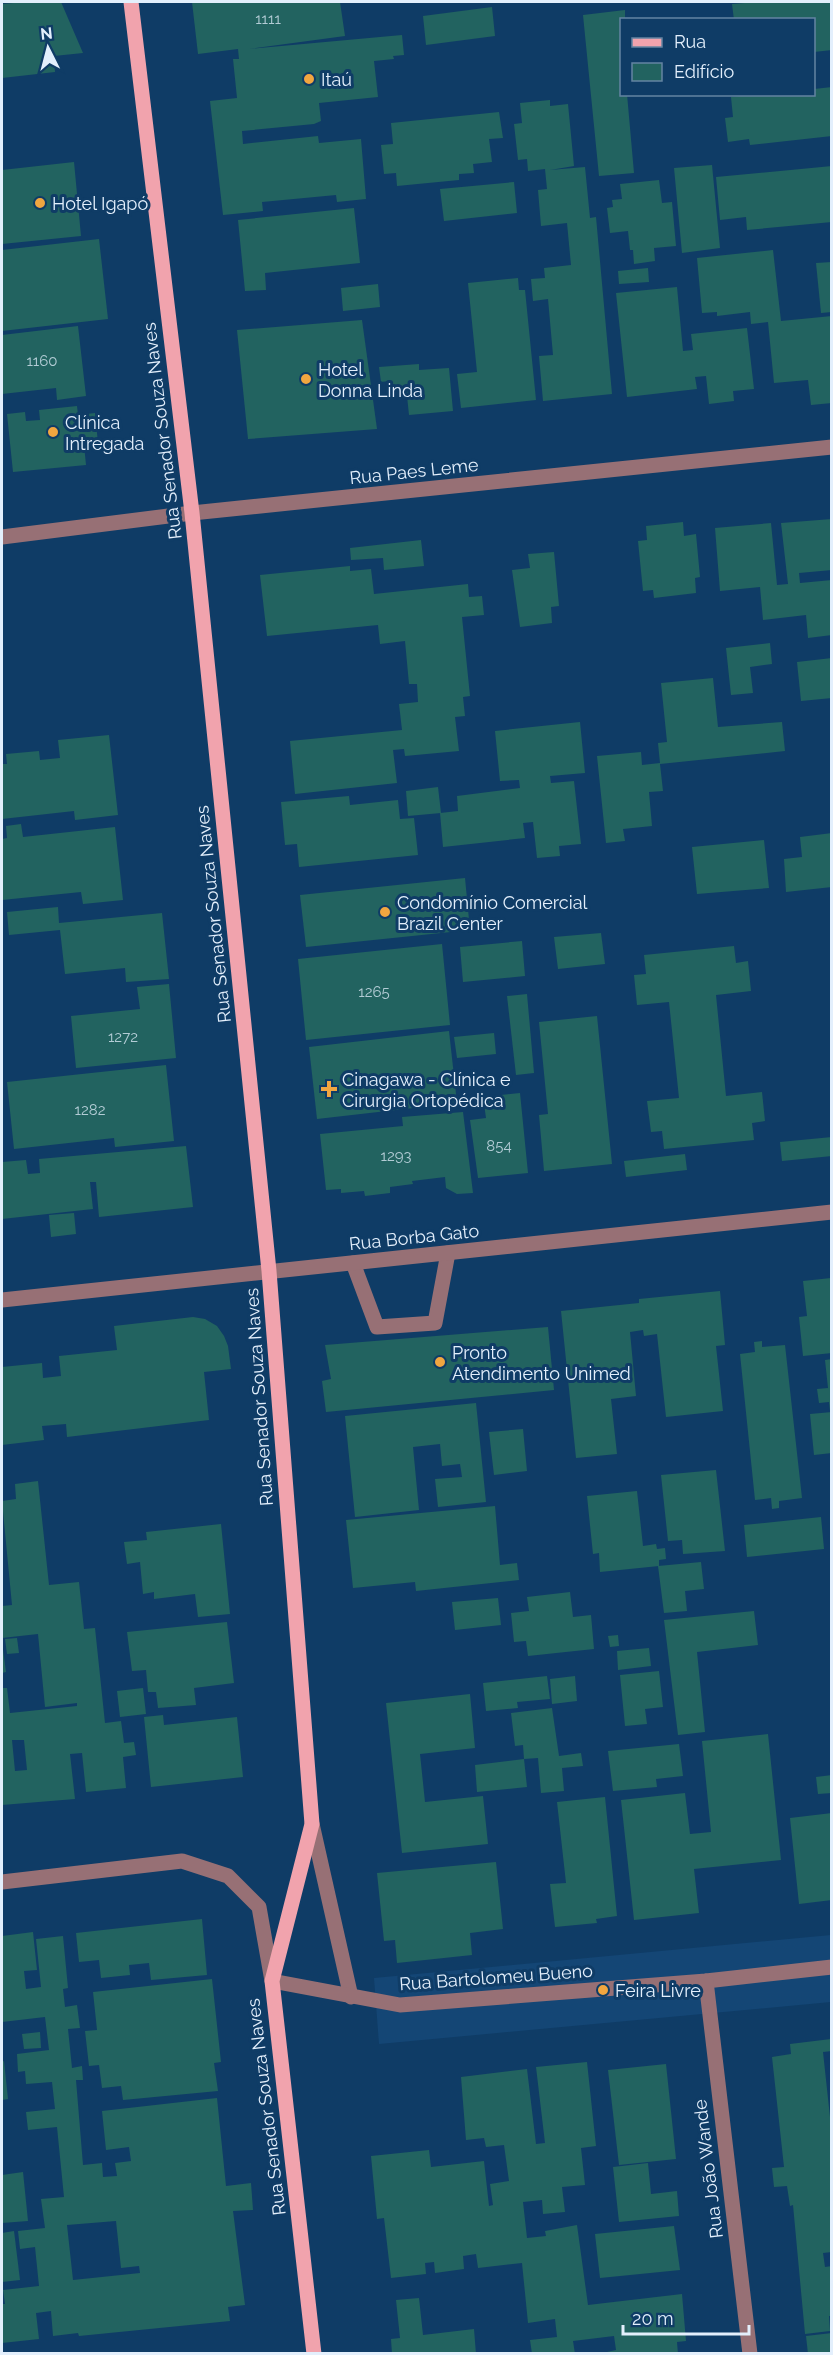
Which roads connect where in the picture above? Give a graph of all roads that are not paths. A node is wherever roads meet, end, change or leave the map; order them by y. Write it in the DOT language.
graph roads {
  1 [pos="131,2"];
  2 [pos="831,447"];
  3 [pos="192,513"];
  4 [pos="2,537"];
  5 [pos="831,1212"];
  6 [pos="448,1253"];
  7 [pos="353,1263"];
  8 [pos="269,1271"];
  9 [pos="2,1300"];
  10 [pos="312,1824"];
  11 [pos="2,1882"];
  12 [pos="831,1967"];
  13 [pos="272,1981"];
  14 [pos="705,1981"];
  15 [pos="351,1997"];
  16 [pos="314,2354"];
  17 [pos="750,2354"];
  1 -- 3 [label="main road, Rua Senador Souza Naves"];
  2 -- 3 [label="street, Rua Paes Leme"];
  3 -- 4 [label="street, Rua Paes Leme"];
  3 -- 8 [label="main road, Rua Senador Souza Naves"];
  5 -- 6 [label="street, Rua Borba Gato"];
  6 -- 7 [label="street, Rua Borba Gato"];
  6 -- 7 [label="street"];
  7 -- 8 [label="street, Rua Borba Gato"];
  8 -- 9 [label="street, Rua Borba Gato"];
  8 -- 10 [label="main road, Rua Senador Souza Naves"];
  10 -- 13 [label="main road, Rua Senador Souza Naves"];
  10 -- 15 [label="street, Rua Senador Souza Naves"];
  11 -- 13 [label="street"];
  12 -- 14 [label="street, Rua Bartolomeu Bueno"];
  13 -- 15 [label="street, Rua Bartolomeu Bueno"];
  13 -- 16 [label="main road, Rua Senador Souza Naves"];
  14 -- 15 [label="street, Rua Bartolomeu Bueno"];
  14 -- 17 [label="street, Rua João Wande"];
}
